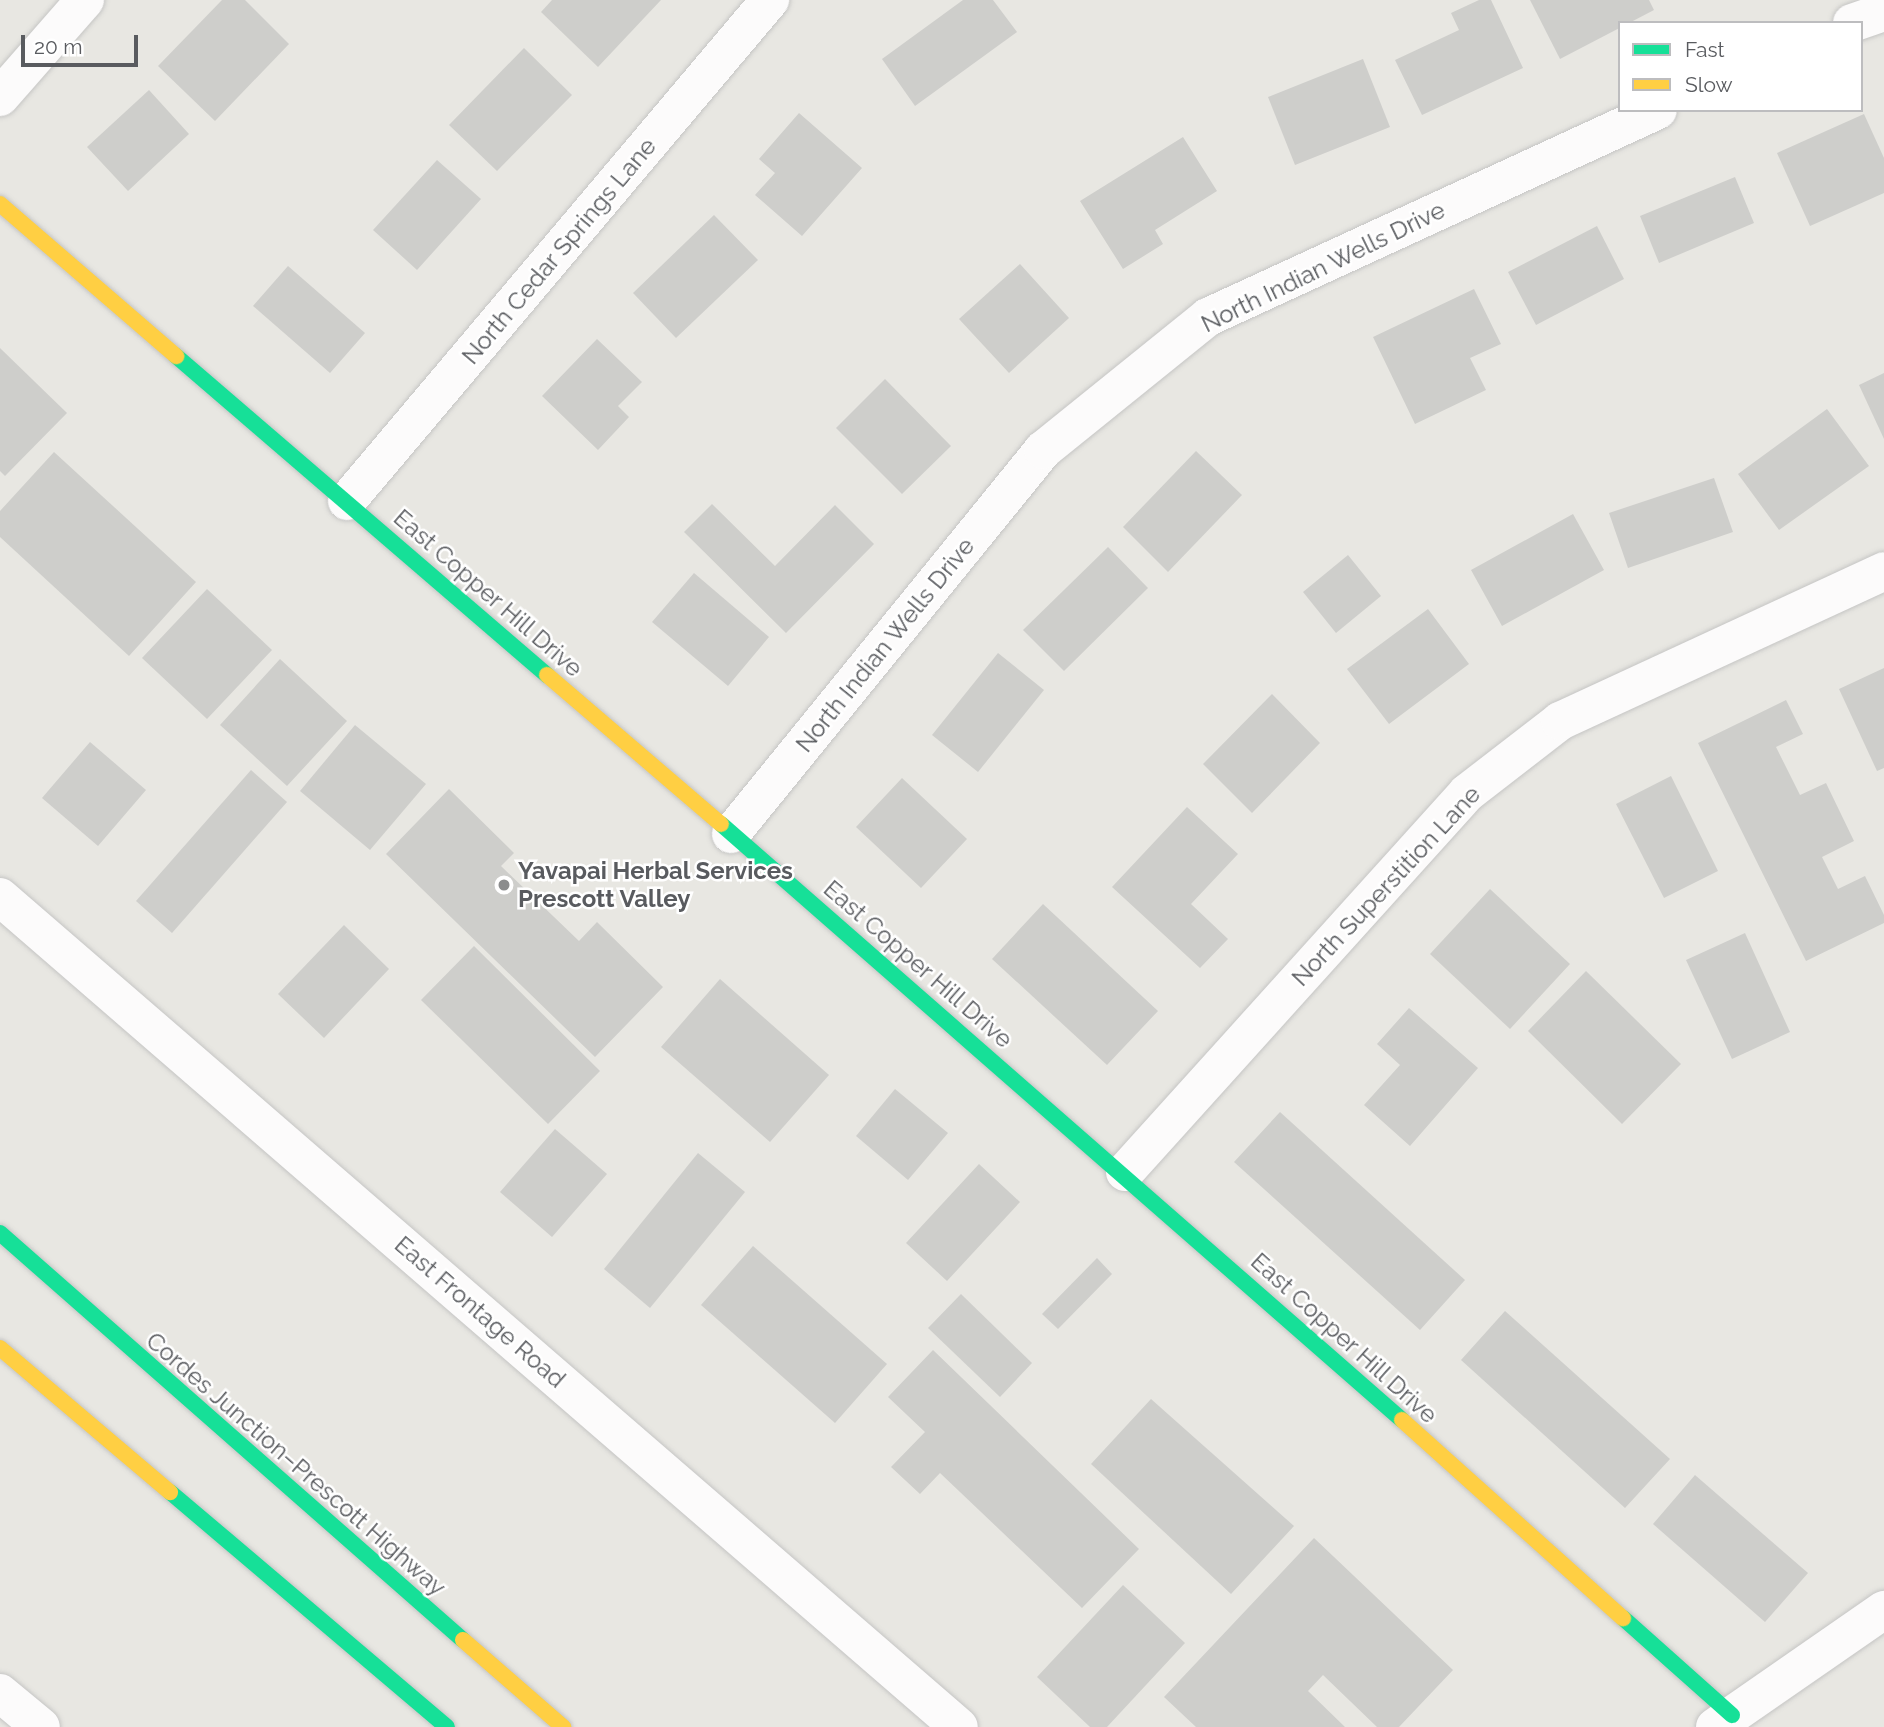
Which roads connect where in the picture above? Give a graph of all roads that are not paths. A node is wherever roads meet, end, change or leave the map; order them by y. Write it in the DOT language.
graph roads {
  1 [pos="85,0"];
  2 [pos="770,0"];
  3 [pos="1884,12"];
  4 [pos="1858,21"];
  5 [pos="0,97"];
  6 [pos="1654,112"];
  7 [pos="0,204"];
  8 [pos="347,501"];
  9 [pos="1884,572"];
  10 [pos="732,834"];
  11 [pos="0,897"];
  12 [pos="1125,1172"];
  13 [pos="0,1233"];
  14 [pos="0,1348"];
  15 [pos="1884,1610"];
  16 [pos="2,1699"];
  17 [pos="1723,1721"];
  18 [pos="41,1727"];
  19 [pos="447,1727"];
  20 [pos="563,1727"];
  21 [pos="960,1727"];
  1 -- 5 [label="street"];
  2 -- 8 [label="street, North Cedar Springs Lane"];
  3 -- 4 [label="street"];
  6 -- 10 [label="street, North Indian Wells Drive"];
  7 -- 8 [label="street, East Copper Hill Drive"];
  8 -- 10 [label="street, East Copper Hill Drive"];
  9 -- 12 [label="street, North Superstition Lane"];
  10 -- 12 [label="street, East Copper Hill Drive"];
  11 -- 21 [label="street, East Frontage Road"];
  12 -- 17 [label="street, East Copper Hill Drive"];
  13 -- 20 [label="street, Cordes Junction–Prescott Highway"];
  14 -- 19 [label="street"];
  15 -- 17 [label="street"];
  16 -- 18 [label="street"];
}
